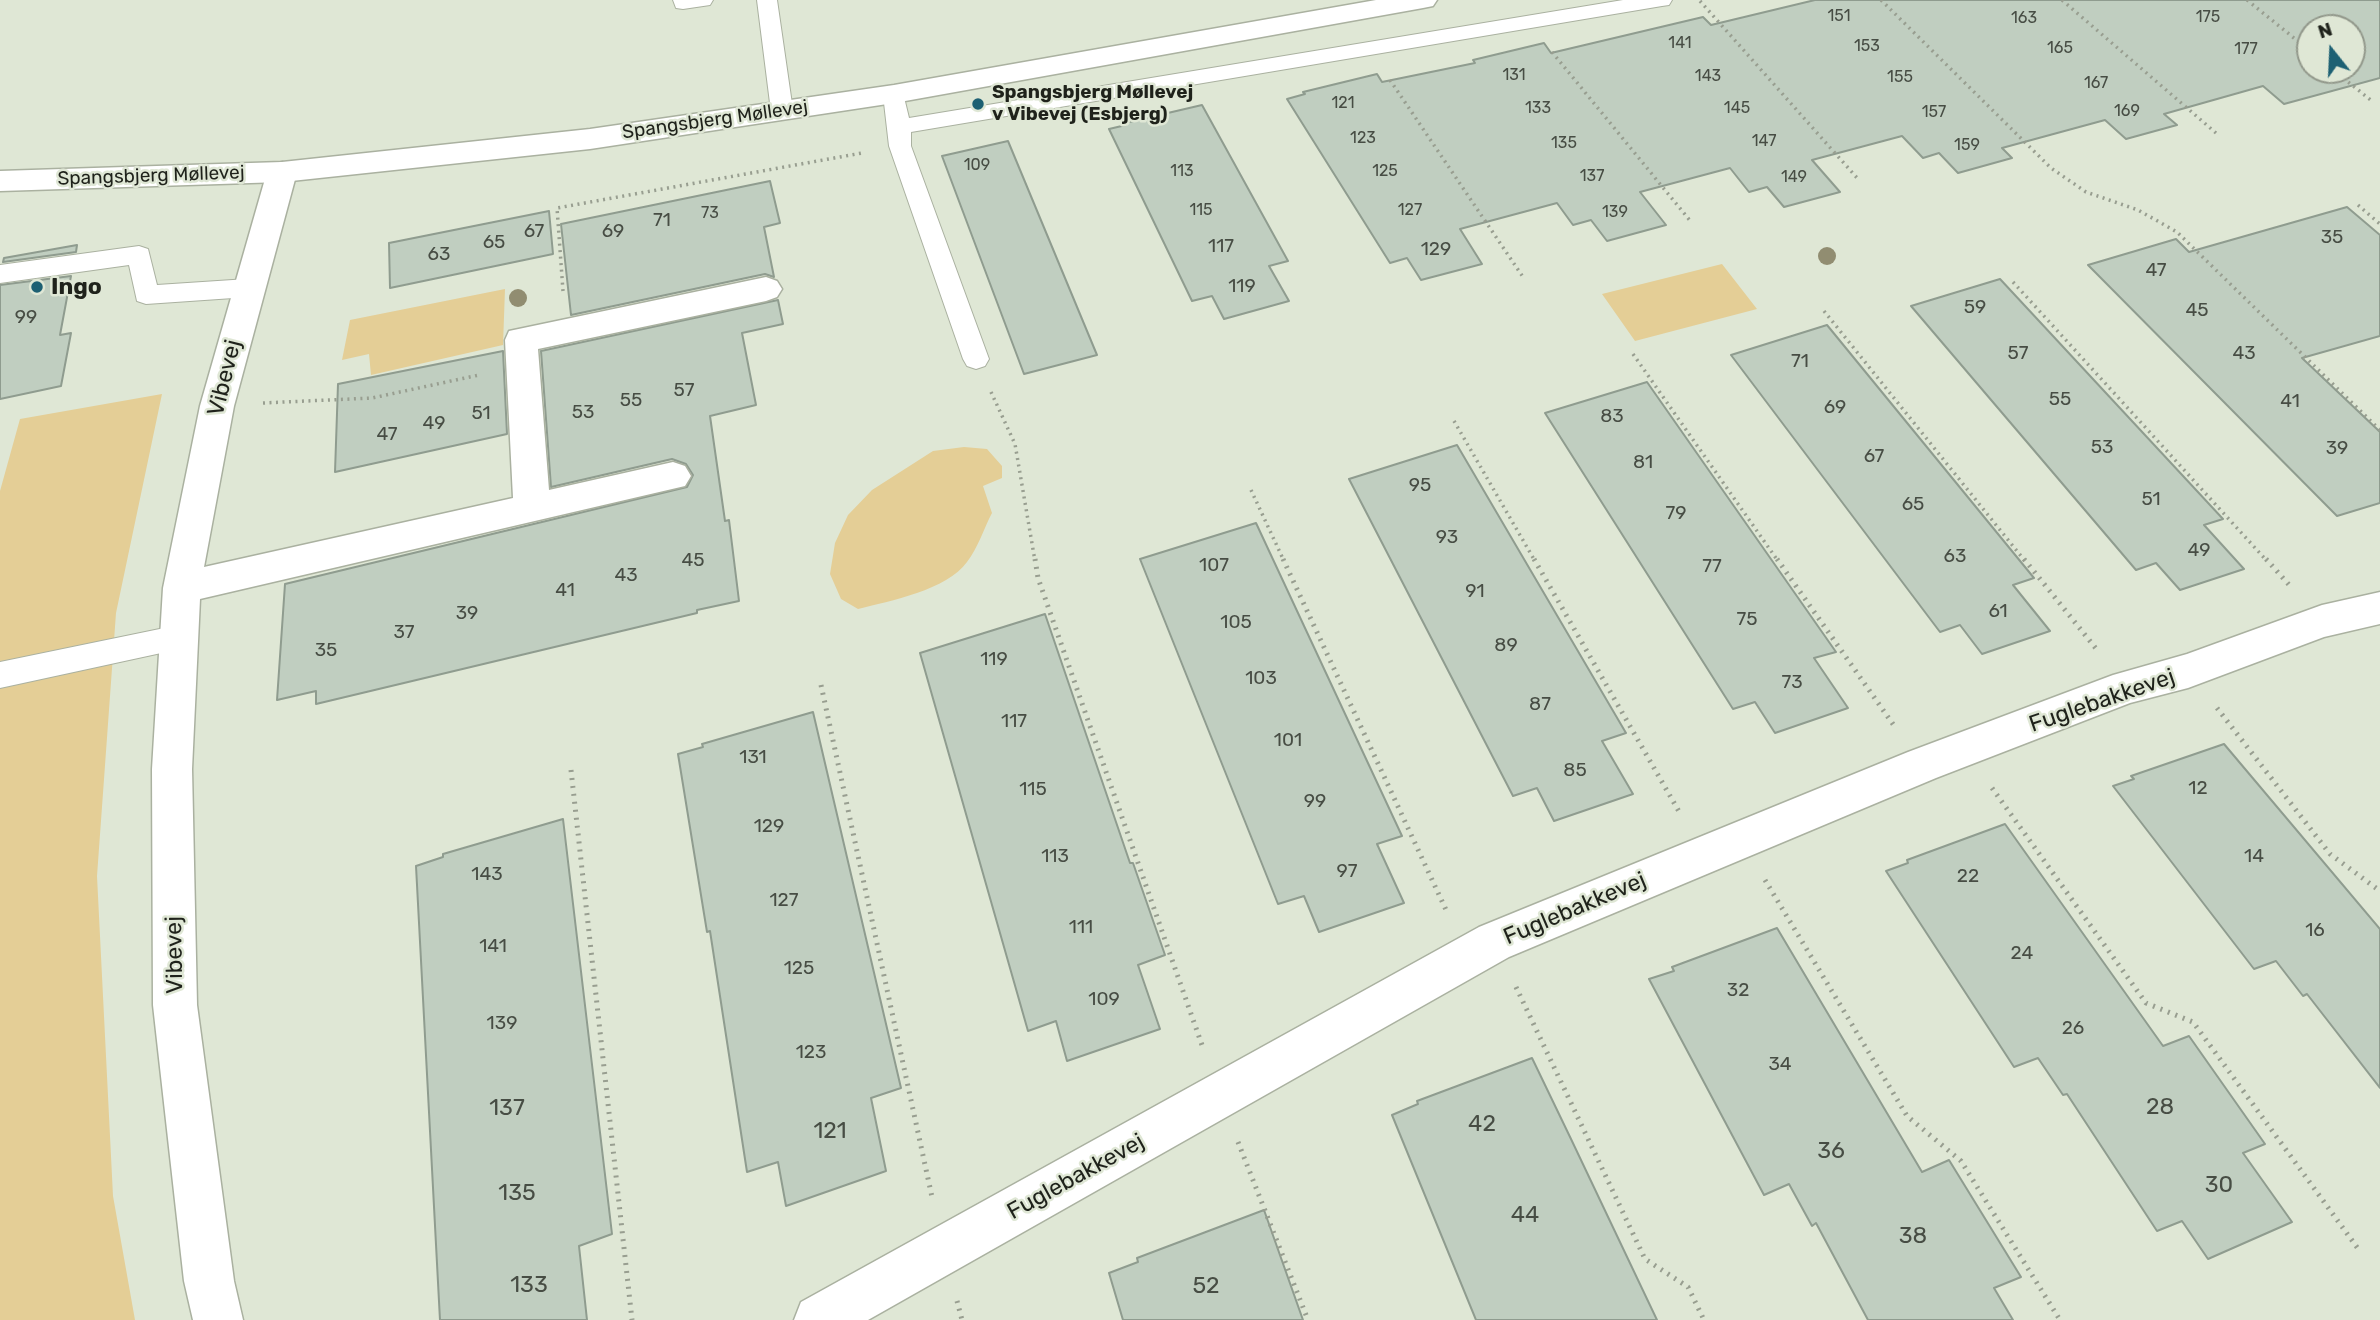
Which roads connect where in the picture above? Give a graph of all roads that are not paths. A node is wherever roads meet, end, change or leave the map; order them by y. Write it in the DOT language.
graph roads {
  1 [pos="682,0"];
  2 [pos="703,0"];
  3 [pos="766,0"];
  4 [pos="1423,0"];
  5 [pos="1662,0"];
  6 [pos="1562,9"];
  7 [pos="894,94"];
  8 [pos="782,111"];
  9 [pos="899,137"];
  10 [pos="282,172"];
  11 [pos="0,181"];
  12 [pos="0,274"];
  13 [pos="248,288"];
  14 [pos="766,289"];
  15 [pos="976,359"];
  16 [pos="673,476"];
  17 [pos="532,508"];
  18 [pos="182,588"];
  19 [pos="2380,608"];
  20 [pos="179,638"];
  21 [pos="0,675"];
  22 [pos="218,1320"];
  23 [pos="819,1320"];
  1 -- 2 [label="lane"];
  3 -- 8 [label="lane"];
  4 -- 7 [label="street, Spangsbjerg Møllevej"];
  5 -- 6 [label="lane"];
  6 -- 9 [label="lane"];
  7 -- 8 [label="street, Spangsbjerg Møllevej"];
  7 -- 9 [label="lane"];
  8 -- 10 [label="street, Spangsbjerg Møllevej"];
  9 -- 15 [label="lane"];
  10 -- 11 [label="street, Spangsbjerg Møllevej"];
  10 -- 13 [label="street, Vibevej"];
  12 -- 13 [label="lane"];
  13 -- 18 [label="street, Vibevej"];
  14 -- 17 [label="street"];
  16 -- 17 [label="street"];
  17 -- 18 [label="street"];
  18 -- 20 [label="street, Vibevej"];
  19 -- 23 [label="street, Fuglebakkevej"];
  20 -- 21 [label="lane"];
  20 -- 22 [label="street, Vibevej"];
}
